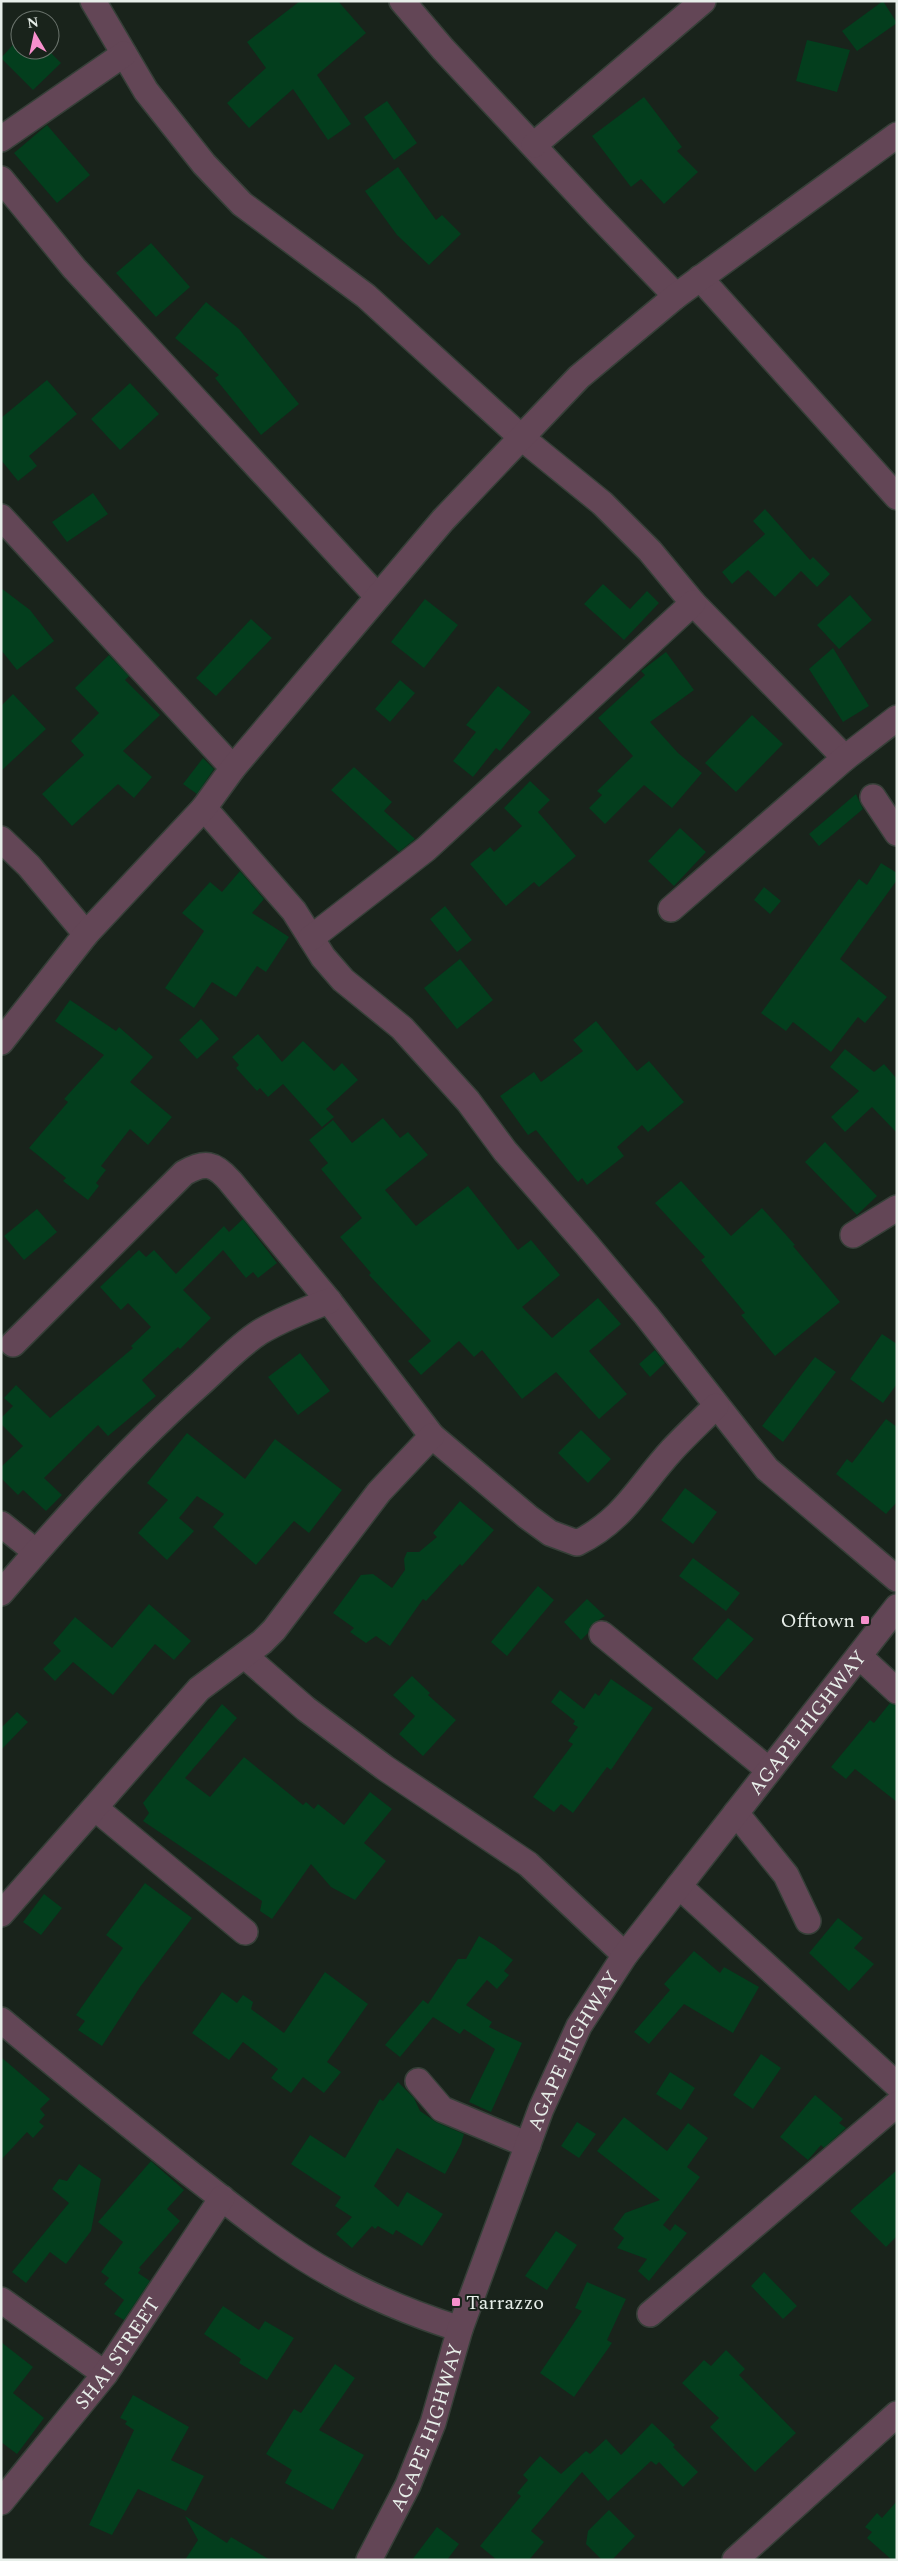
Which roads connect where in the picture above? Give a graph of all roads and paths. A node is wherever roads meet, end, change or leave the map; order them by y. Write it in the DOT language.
graph roads {
  1 [pos="93,1"];
  2 [pos="402,1"];
  3 [pos="703,1"];
  4 [pos="124,54"];
  5 [pos="897,135"];
  6 [pos="1,139"];
  7 [pos="534,145"];
  8 [pos="1,178"];
  9 [pos="700,278"];
  10 [pos="676,296"];
  11 [pos="522,438"];
  12 [pos="897,497"];
  13 [pos="1,517"];
  14 [pos="377,596"];
  15 [pos="693,604"];
  16 [pos="897,718"];
  17 [pos="845,758"];
  18 [pos="233,768"];
  19 [pos="873,797"];
  20 [pos="204,808"];
  21 [pos="897,833"];
  22 [pos="1,839"];
  23 [pos="671,910"];
  24 [pos="86,934"];
  25 [pos="311,938"];
  26 [pos="1,1042"];
  27 [pos="897,1208"];
  28 [pos="853,1235"];
  29 [pos="329,1301"];
  30 [pos="13,1344"];
  31 [pos="716,1406"];
  32 [pos="432,1436"];
  33 [pos="1,1524"];
  34 [pos="36,1552"];
  35 [pos="897,1579"];
  36 [pos="1,1593"];
  37 [pos="897,1607"];
  38 [pos="602,1634"];
  39 [pos="245,1656"];
  40 [pos="859,1656"];
  41 [pos="897,1690"];
  42 [pos="769,1770"];
  43 [pos="95,1808"];
  44 [pos="736,1813"];
  45 [pos="679,1886"];
  46 [pos="1,1914"];
  47 [pos="808,1920"];
  48 [pos="245,1932"];
  49 [pos="625,1955"];
  50 [pos="1,2020"];
  51 [pos="418,2081"];
  52 [pos="897,2085"];
  53 [pos="897,2104"];
  54 [pos="528,2145"];
  55 [pos="222,2198"];
  56 [pos="1,2300"];
  57 [pos="650,2314"];
  58 [pos="460,2329"];
  59 [pos="105,2374"];
  60 [pos="897,2414"];
  61 [pos="1,2502"];
  62 [pos="369,2560"];
  63 [pos="735,2560"];
  1 -- 4 [label="street"];
  2 -- 7 [label="street"];
  3 -- 7 [label="street"];
  4 -- 6 [label="street"];
  4 -- 11 [label="street"];
  5 -- 9 [label="street"];
  7 -- 10 [label="street"];
  8 -- 14 [label="street"];
  9 -- 10 [label="street"];
  9 -- 12 [label="street"];
  10 -- 11 [label="street"];
  11 -- 14 [label="street"];
  11 -- 15 [label="street"];
  13 -- 18 [label="street"];
  14 -- 18 [label="street"];
  15 -- 17 [label="street"];
  15 -- 25 [label="street"];
  16 -- 17 [label="street"];
  17 -- 23 [label="street"];
  18 -- 20 [label="street"];
  19 -- 21 [label="street"];
  20 -- 24 [label="street"];
  20 -- 25 [label="street"];
  22 -- 24 [label="street"];
  24 -- 26 [label="street"];
  25 -- 31 [label="street"];
  27 -- 28 [label="street"];
  29 -- 30 [label="street"];
  29 -- 32 [label="street"];
  29 -- 34 [label="street"];
  31 -- 32 [label="street"];
  31 -- 35 [label="street"];
  32 -- 39 [label="street"];
  33 -- 34 [label="street"];
  34 -- 36 [label="street"];
  37 -- 40 [label="street, AGAPE HIGHWAY"];
  38 -- 42 [label="street"];
  39 -- 43 [label="street"];
  39 -- 49 [label="street"];
  40 -- 41 [label="street"];
  40 -- 42 [label="street, AGAPE HIGHWAY"];
  42 -- 44 [label="street, AGAPE HIGHWAY"];
  43 -- 46 [label="street"];
  43 -- 48 [label="street"];
  44 -- 45 [label="street, AGAPE HIGHWAY"];
  44 -- 47 [label="street"];
  45 -- 49 [label="street, AGAPE HIGHWAY"];
  45 -- 52 [label="street"];
  49 -- 54 [label="street, AGAPE HIGHWAY"];
  50 -- 55 [label="street"];
  51 -- 54 [label="street"];
  53 -- 57 [label="street"];
  54 -- 58 [label="street, AGAPE HIGHWAY"];
  55 -- 58 [label="street"];
  55 -- 59 [label="street, SHAI STREET"];
  56 -- 59 [label="street"];
  58 -- 62 [label="street, AGAPE HIGHWAY"];
  59 -- 61 [label="street, SHAI STREET"];
  60 -- 63 [label="street"];
}
